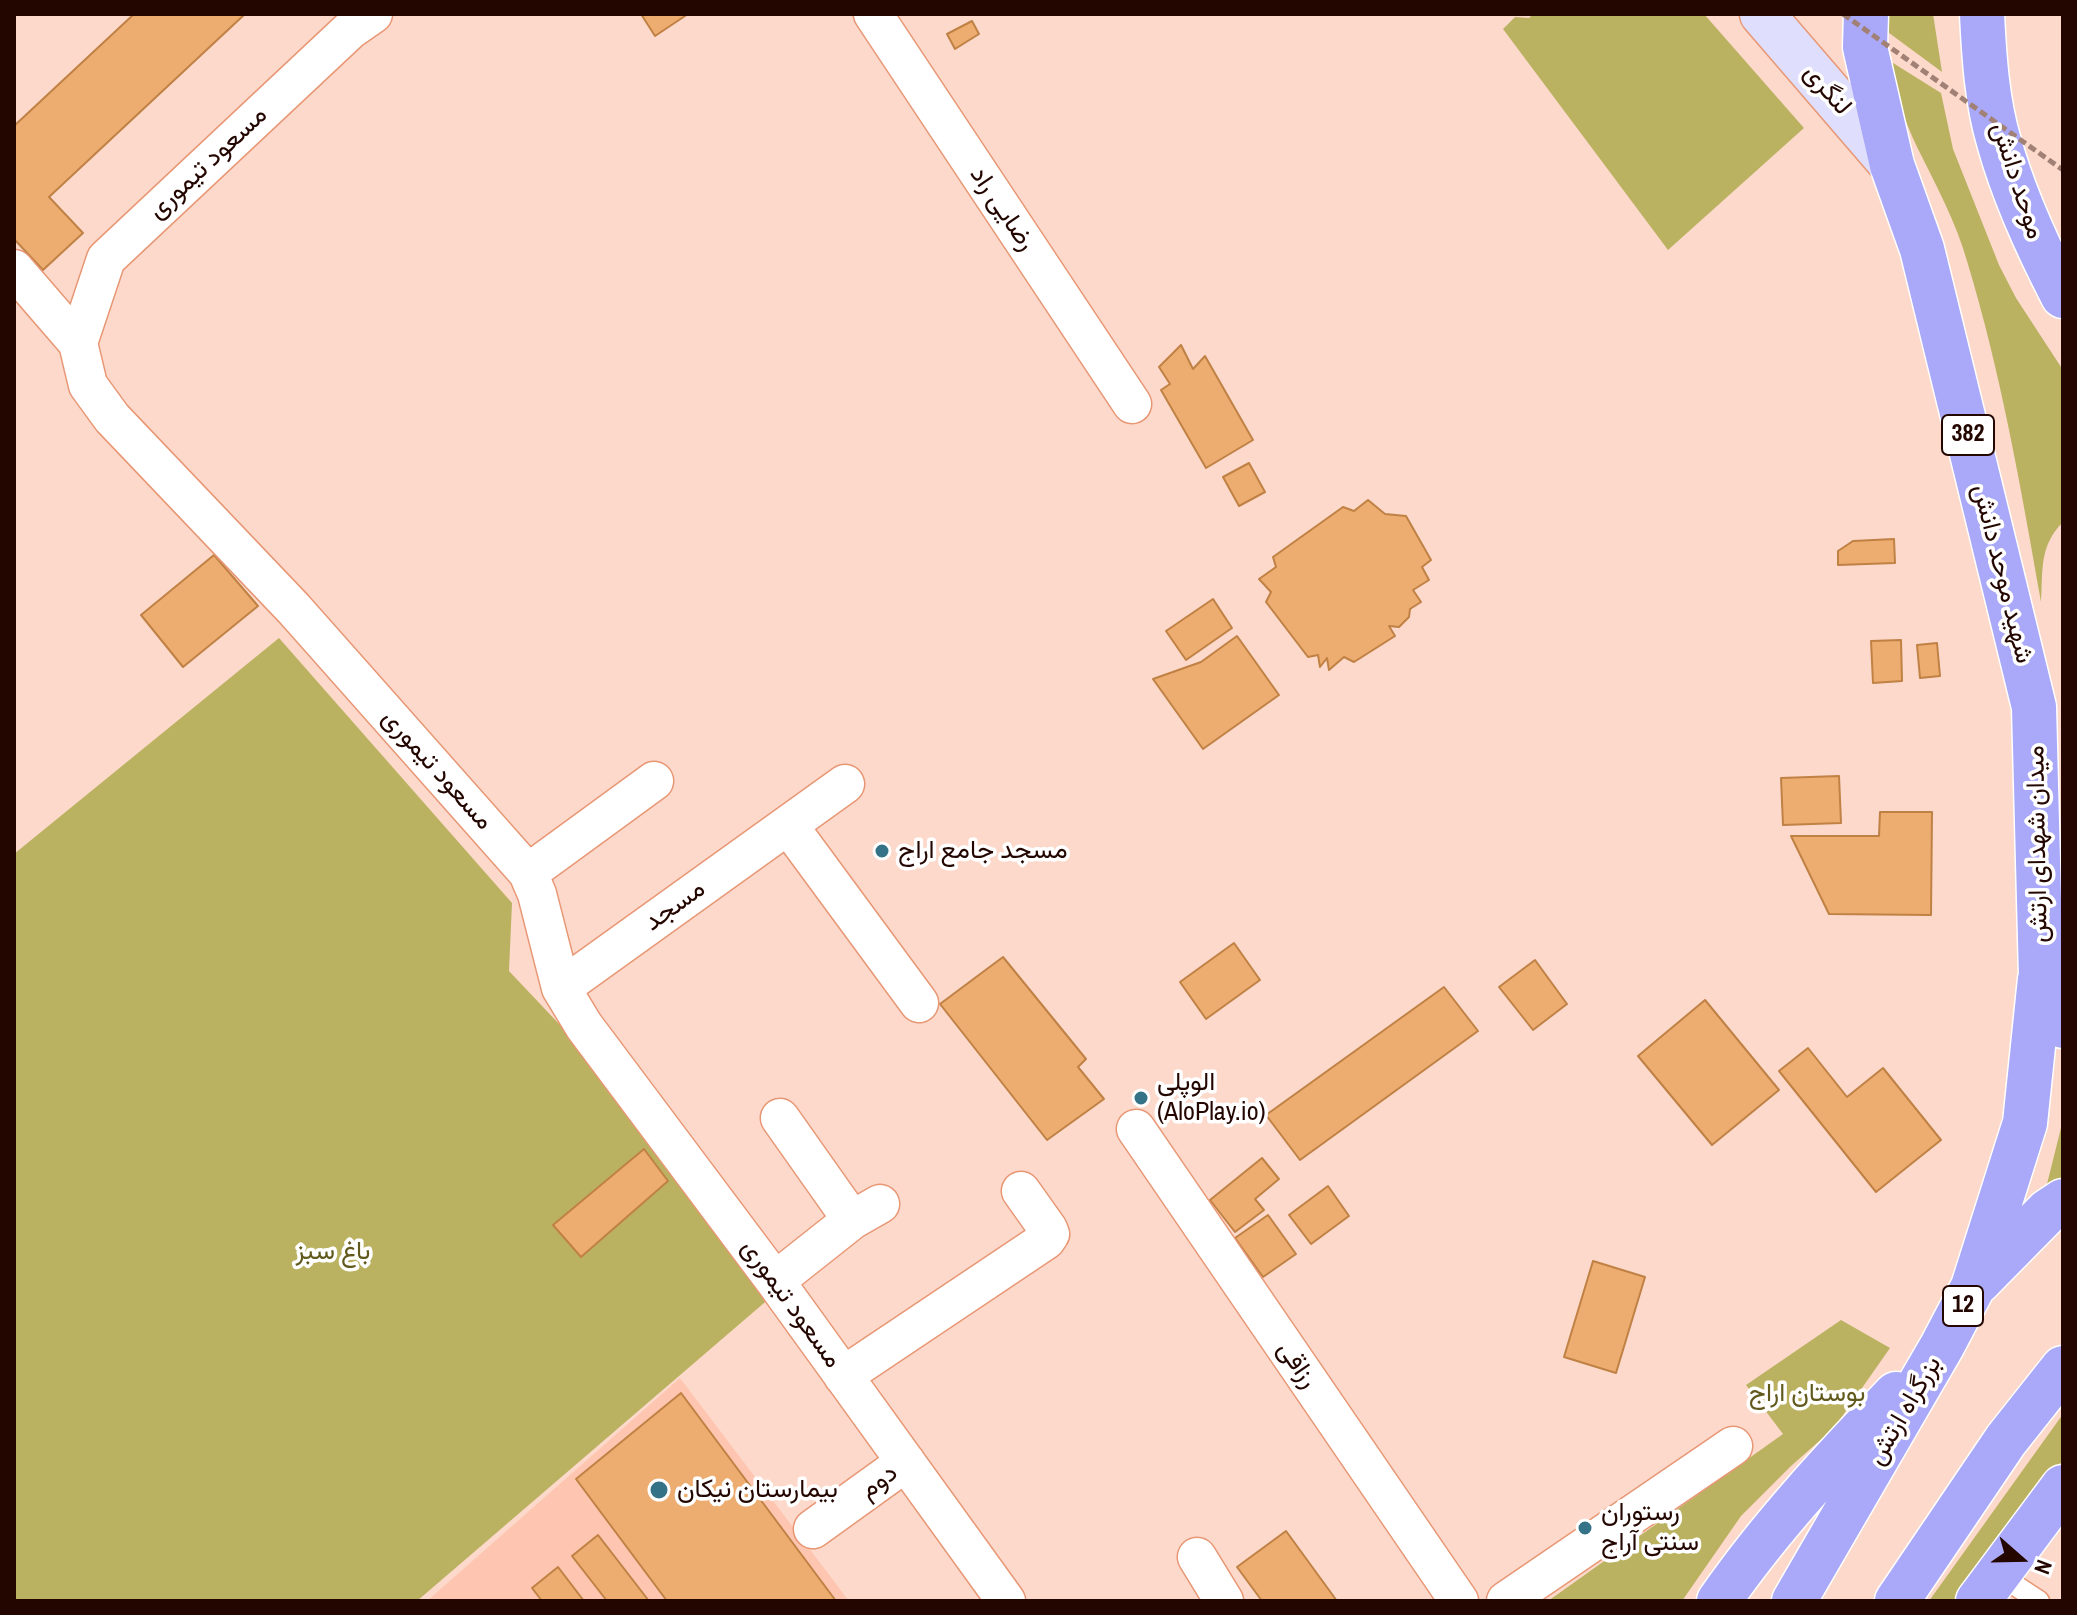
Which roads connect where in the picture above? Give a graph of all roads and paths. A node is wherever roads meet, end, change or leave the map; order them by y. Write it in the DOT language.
graph roads {
  1 [pos="873,14"];
  2 [pos="1762,14"];
  3 [pos="1843,14"];
  4 [pos="1866,14"];
  5 [pos="1982,14"];
  6 [pos="353,19"];
  7 [pos="1892,165"];
  8 [pos="2063,170"];
  9 [pos="14,269"];
  10 [pos="2063,296"];
  11 [pos="78,343"];
  12 [pos="1132,404"];
  13 [pos="2034,707"];
  14 [pos="654,781"];
  15 [pos="845,784"];
  16 [pos="788,825"];
  17 [pos="528,873"];
  18 [pos="2041,977"];
  19 [pos="561,988"];
  20 [pos="919,1003"];
  21 [pos="2063,1026"];
  22 [pos="780,1118"];
  23 [pos="1136,1129"];
  24 [pos="1021,1191"];
  25 [pos="2063,1201"];
  26 [pos="775,1281"];
  27 [pos="1973,1287"];
  28 [pos="1942,1346"];
  29 [pos="2063,1368"];
  30 [pos="843,1376"];
  31 [pos="1733,1446"];
  32 [pos="906,1462"];
  33 [pos="2063,1487"];
  34 [pos="813,1529"];
  35 [pos="1197,1557"];
  36 [pos="1988,1588"];
  37 [pos="1006,1601"];
  38 [pos="1224,1601"];
  39 [pos="1459,1601"];
  40 [pos="1506,1601"];
  41 [pos="1719,1601"];
  42 [pos="1794,1601"];
  43 [pos="1897,1601"];
  44 [pos="2039,1601"];
  1 -- 12 [label="street, رضایی راد"];
  2 -- 7 [label="main road, لنگری"];
  3 -- 8 [label="path, bridge"];
  4 -- 7 [label="highway, 382"];
  5 -- 10 [label="highway, موحد دانش"];
  6 -- 11 [label="street, مسعود تیموری"];
  7 -- 13 [label="highway, شهید موحد دانش / 382"];
  9 -- 11 [label="street"];
  11 -- 17 [label="street, مسعود تیموری"];
  13 -- 18 [label="highway, میدان شهدای ارتش"];
  14 -- 17 [label="street"];
  15 -- 16 [label="street, مسجد"];
  16 -- 19 [label="street, مسجد"];
  16 -- 20 [label="street"];
  17 -- 19 [label="street, مسعود تیموری"];
  18 -- 21 [label="highway, میدان شهدای ارتش"];
  18 -- 27 [label="highway, بزرگراه ارتش / 12"];
  19 -- 26 [label="street, مسعود تیموری"];
  22 -- 26 [label="street"];
  23 -- 39 [label="street, رزاقی"];
  24 -- 30 [label="street"];
  25 -- 27 [label="highway"];
  26 -- 30 [label="street, مسعود تیموری"];
  27 -- 28 [label="highway, بزرگراه ارتش / 12"];
  28 -- 41 [label="highway"];
  28 -- 42 [label="highway, بزرگراه ارتش / 12"];
  29 -- 43 [label="highway"];
  30 -- 32 [label="street, مسعود تیموری"];
  31 -- 40 [label="street"];
  32 -- 34 [label="street, دوم"];
  32 -- 37 [label="street, مسعود تیموری"];
  33 -- 36 [label="highway"];
  35 -- 38 [label="street"];
  36 -- 44 [label="lane"];
}
